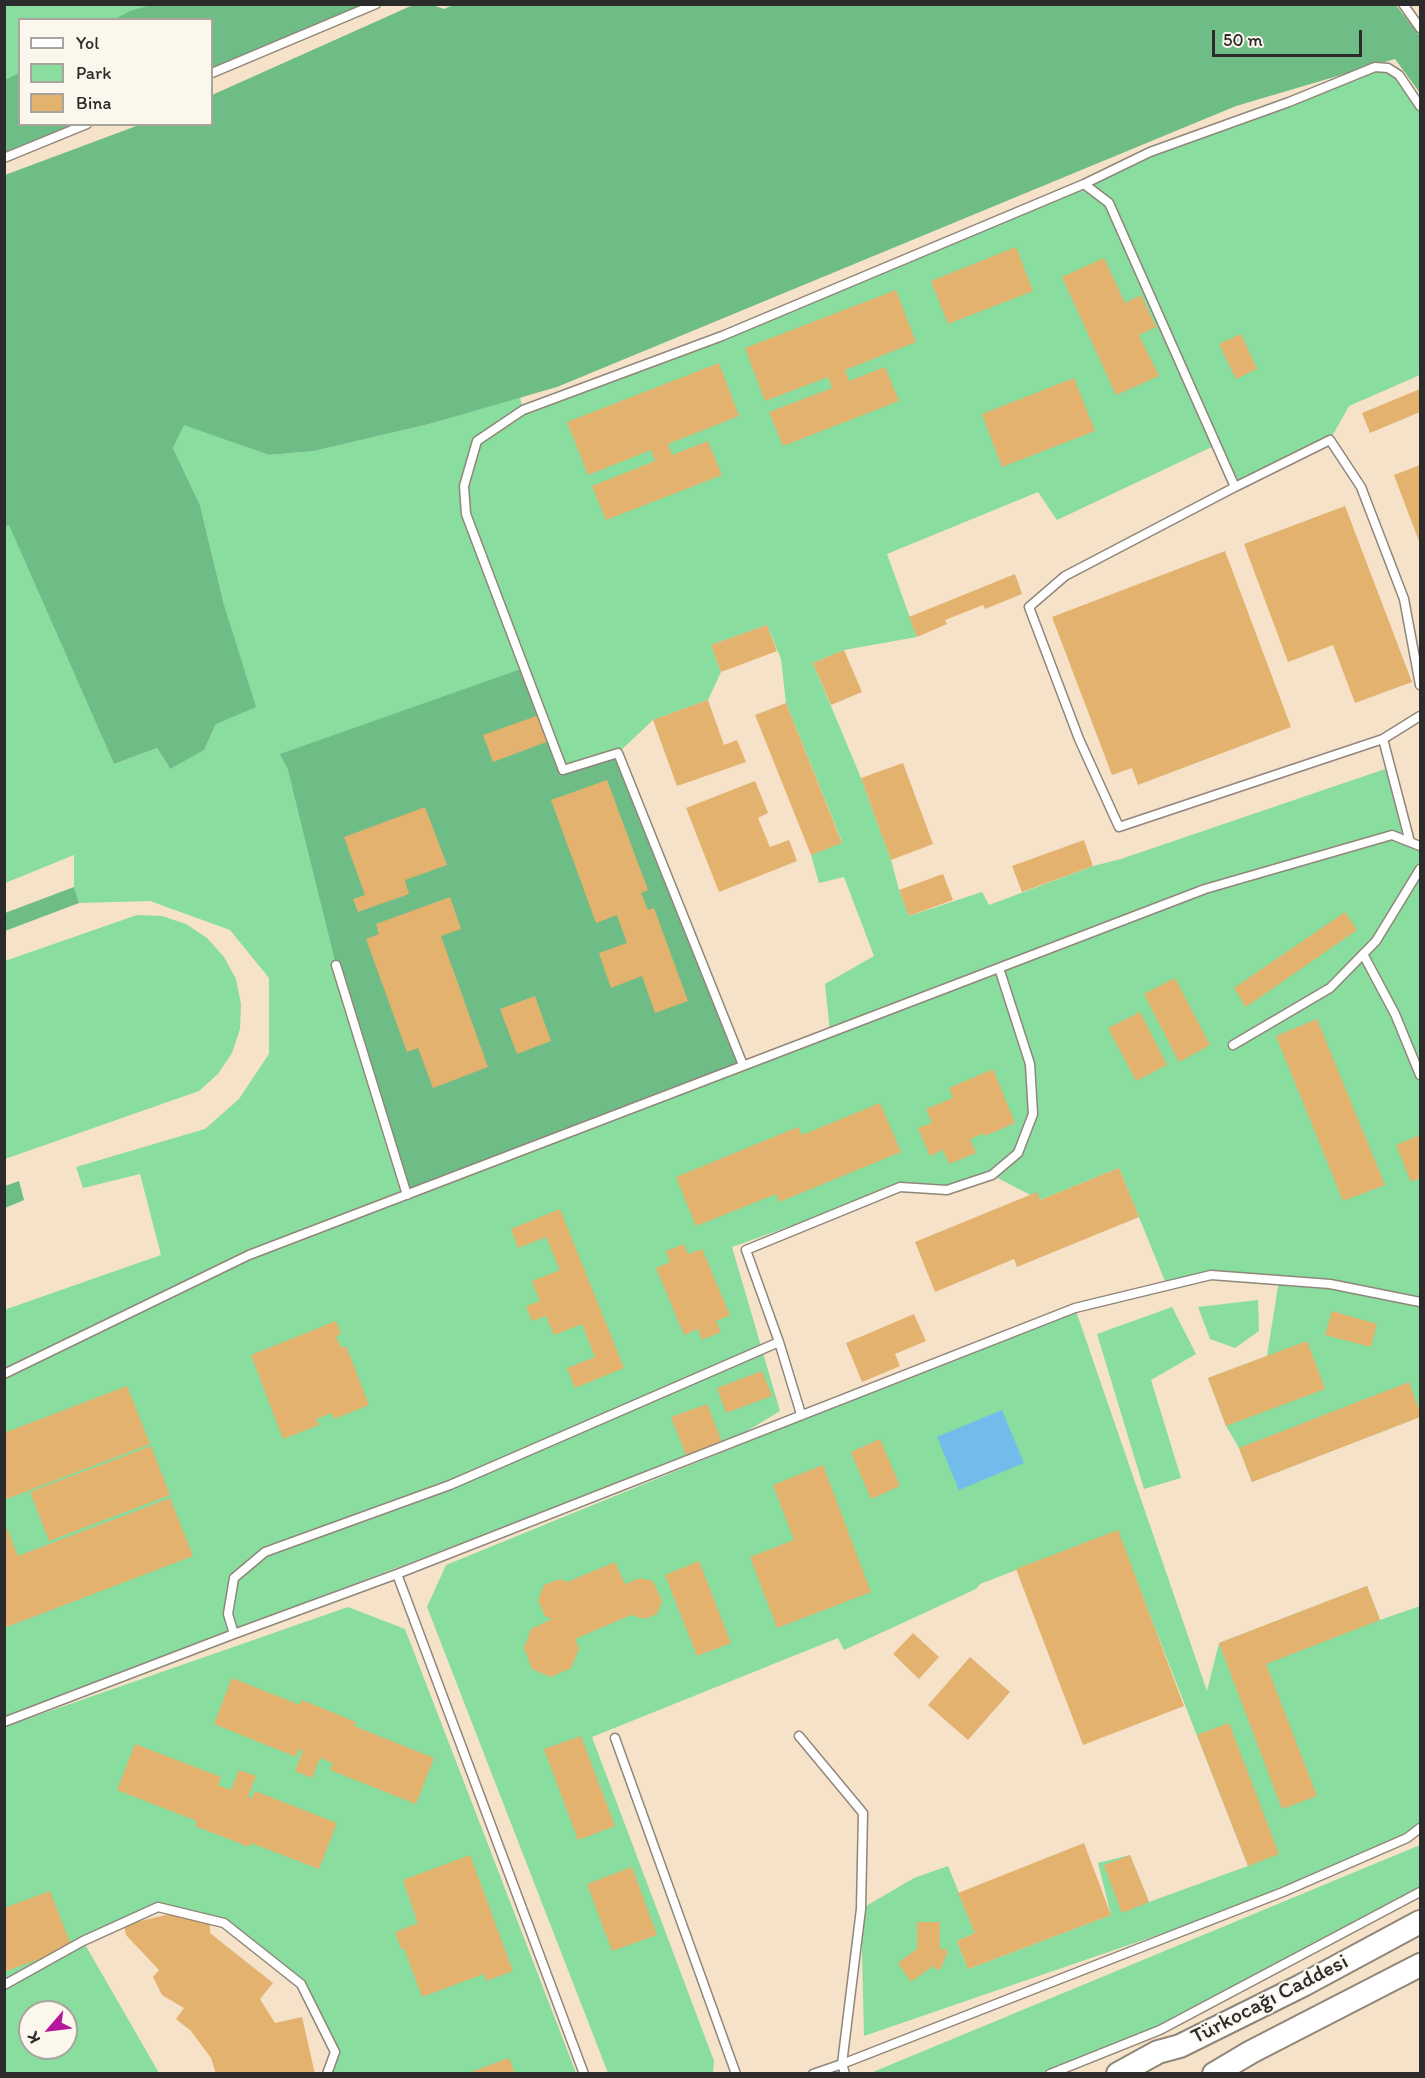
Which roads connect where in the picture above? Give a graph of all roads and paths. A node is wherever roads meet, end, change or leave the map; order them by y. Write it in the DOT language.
graph roads {
  1 [pos="376,4"];
  2 [pos="1403,4"];
  3 [pos="1420,28"];
  4 [pos="213,73"];
  5 [pos="1420,106"];
  6 [pos="82,126"];
  7 [pos="4,158"];
  8 [pos="1084,184"];
  9 [pos="1235,487"];
  10 [pos="1420,685"];
  11 [pos="1420,716"];
  12 [pos="1383,739"];
  13 [pos="1410,842"];
  14 [pos="1420,846"];
  15 [pos="1420,868"];
  16 [pos="1363,954"];
  17 [pos="336,964"];
  18 [pos="999,968"];
  19 [pos="1233,1045"];
  20 [pos="743,1065"];
  21 [pos="1420,1075"];
  22 [pos="407,1195"];
  23 [pos="1420,1302"];
  24 [pos="779,1342"];
  25 [pos="4,1374"];
  26 [pos="801,1414"];
  27 [pos="397,1574"];
  28 [pos="234,1634"];
  29 [pos="4,1722"];
  30 [pos="799,1736"];
  31 [pos="615,1738"];
  32 [pos="1420,1828"];
  33 [pos="1420,1892"];
  34 [pos="1420,1922"];
  35 [pos="1420,1965"];
  36 [pos="4,1985"];
  37 [pos="1251,2052"];
  38 [pos="1161,2063"];
  39 [pos="844,2069"];
  40 [pos="327,2073"];
  41 [pos="584,2073"];
  42 [pos="736,2073"];
  43 [pos="813,2073"];
  44 [pos="1050,2073"];
  45 [pos="1118,2073"];
  46 [pos="1214,2073"];
  47 [pos="1238,2073"];
  1 -- 4 [label="lane"];
  2 -- 3 [label="lane"];
  5 -- 8 [label="lane"];
  6 -- 7 [label="lane"];
  8 -- 9 [label="lane"];
  8 -- 20 [label="lane"];
  9 -- 10 [label="lane"];
  9 -- 12 [label="lane"];
  11 -- 12 [label="lane"];
  12 -- 13 [label="lane"];
  13 -- 14 [label="lane"];
  13 -- 18 [label="lane"];
  15 -- 16 [label="lane"];
  16 -- 19 [label="lane"];
  16 -- 21 [label="lane"];
  17 -- 22 [label="lane"];
  18 -- 20 [label="lane"];
  18 -- 24 [label="lane"];
  20 -- 22 [label="lane"];
  22 -- 25 [label="lane"];
  23 -- 26 [label="lane"];
  24 -- 26 [label="lane"];
  24 -- 28 [label="lane"];
  26 -- 27 [label="lane"];
  27 -- 28 [label="lane"];
  27 -- 41 [label="lane"];
  28 -- 29 [label="lane"];
  30 -- 39 [label="lane"];
  31 -- 42 [label="lane"];
  32 -- 39 [label="lane"];
  33 -- 44 [label="lane"];
  34 -- 38 [label="main road, Türkocağı Caddesi"];
  35 -- 37 [label="main road, Türkocağı Caddesi"];
  36 -- 40 [label="lane"];
  37 -- 46 [label="main road, Türkocağı Caddesi"];
  37 -- 47 [label="main road"];
  38 -- 45 [label="main road, Türkocağı Caddesi"];
  39 -- 43 [label="lane"];
}
